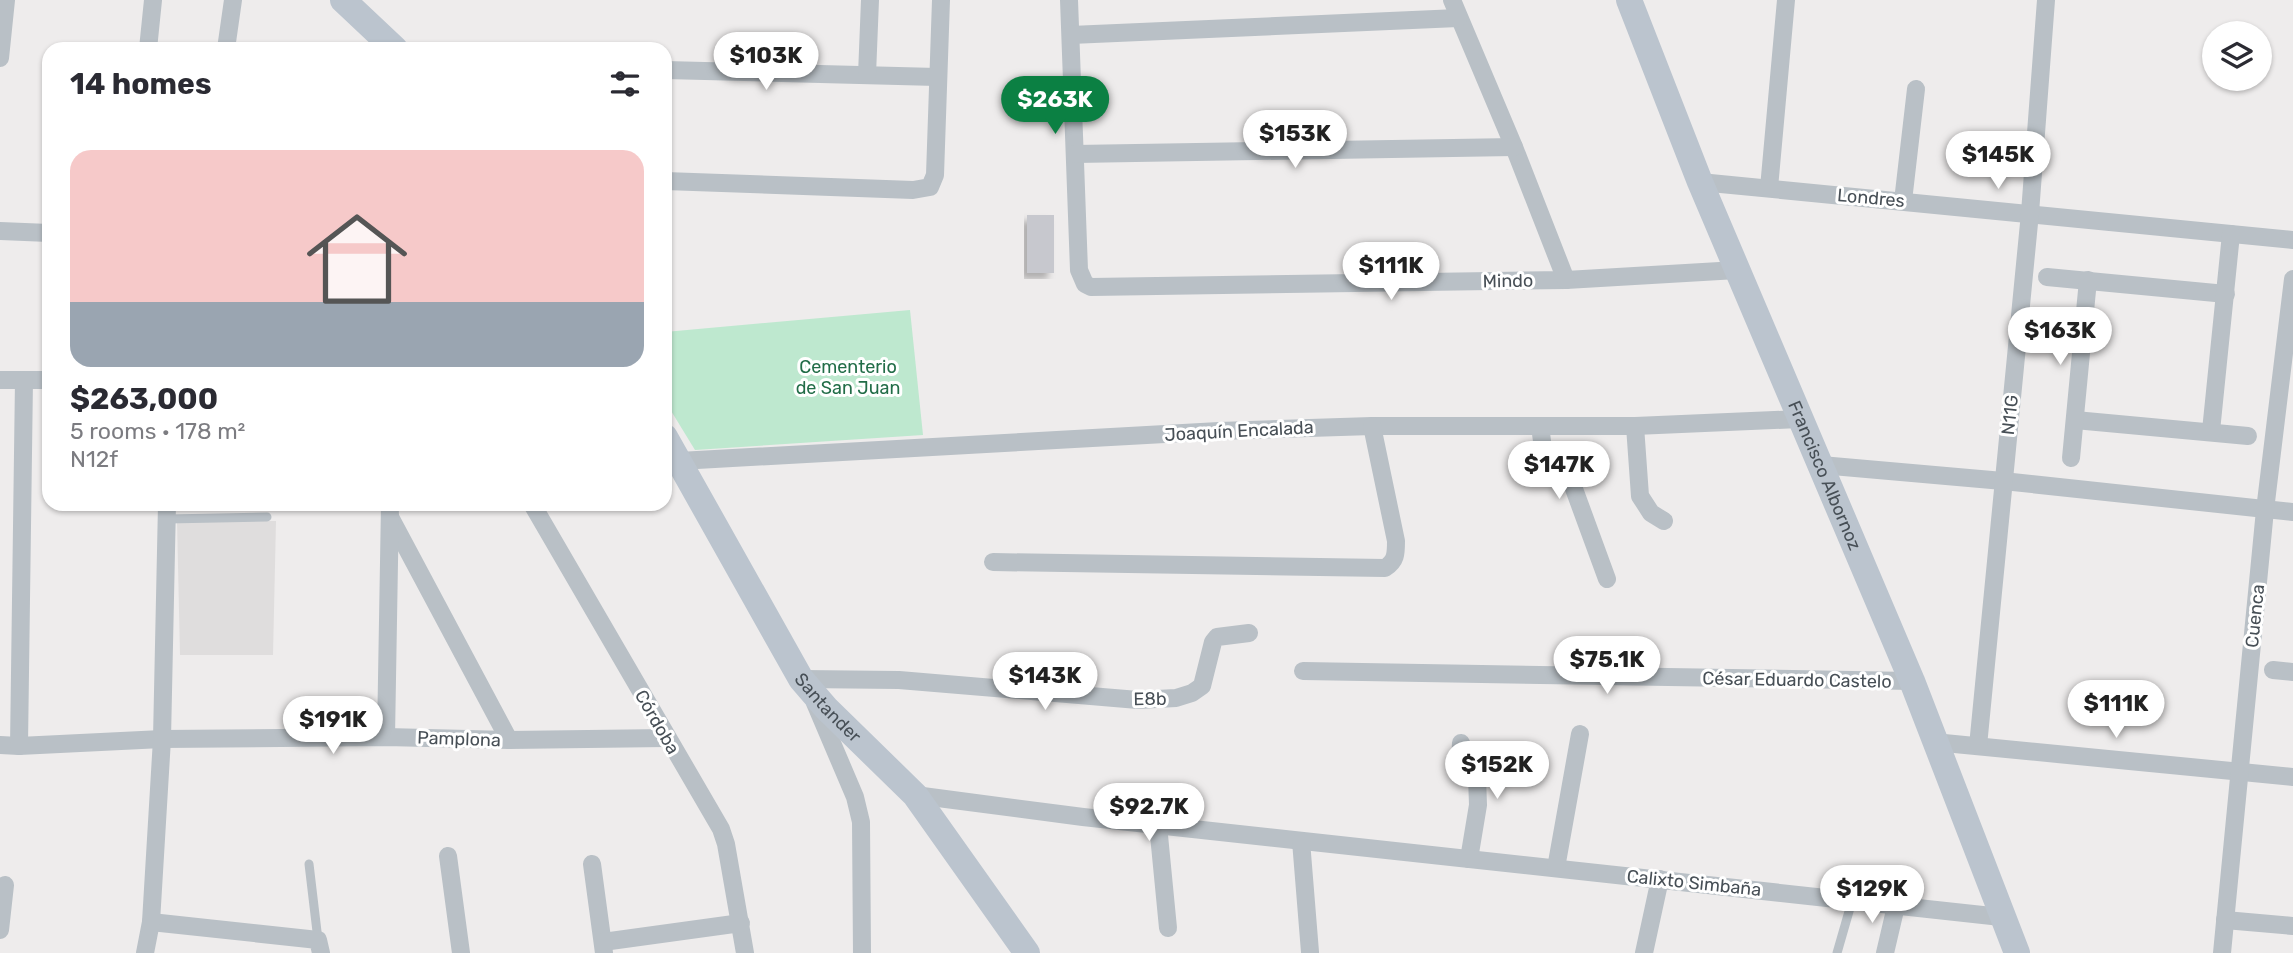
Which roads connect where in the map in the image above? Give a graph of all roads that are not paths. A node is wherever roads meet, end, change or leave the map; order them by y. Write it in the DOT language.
graph roads {
  1 [pos="6,0"];
  2 [pos="152,0"];
  3 [pos="233,0"];
  4 [pos="343,0"];
  5 [pos="870,0"];
  6 [pos="941,0"];
  7 [pos="1069,0"];
  8 [pos="1452,0"];
  9 [pos="1629,0"];
  10 [pos="1786,0"];
  11 [pos="2046,0"];
  12 [pos="1458,18"];
  13 [pos="1071,35"];
  14 [pos="149,42"];
  15 [pos="227,42"];
  16 [pos="387,42"];
  17 [pos="0,58"];
  18 [pos="672,70"];
  19 [pos="867,75"];
  20 [pos="937,77"];
  21 [pos="1916,89"];
  22 [pos="1514,147"];
  23 [pos="1075,154"];
  24 [pos="672,181"];
  25 [pos="1700,182"];
  26 [pos="1769,188"];
  27 [pos="1903,201"];
  28 [pos="2030,213"];
  29 [pos="0,231"];
  30 [pos="42,233"];
  31 [pos="2231,234"];
  32 [pos="2293,240"];
  33 [pos="1737,270"];
  34 [pos="2048,277"];
  35 [pos="2293,279"];
  36 [pos="1566,280"];
  37 [pos="2088,280"];
  38 [pos="2226,293"];
  39 [pos="0,380"];
  40 [pos="24,380"];
  41 [pos="42,380"];
  42 [pos="1799,419"];
  43 [pos="2075,419"];
  44 [pos="1372,426"];
  45 [pos="1540,426"];
  46 [pos="1635,426"];
  47 [pos="2211,431"];
  48 [pos="2248,436"];
  49 [pos="672,449"];
  50 [pos="2071,458"];
  51 [pos="679,461"];
  52 [pos="1821,465"];
  53 [pos="2003,481"];
  54 [pos="2265,510"];
  55 [pos="167,511"];
  56 [pos="390,511"];
  57 [pos="536,511"];
  58 [pos="2293,512"];
  59 [pos="267,517"];
  60 [pos="1664,521"];
  61 [pos="993,562"];
  62 [pos="1608,579"];
  63 [pos="1248,633"];
  64 [pos="2273,670"];
  65 [pos="1303,671"];
  66 [pos="2293,672"];
  67 [pos="1912,681"];
  68 [pos="805,684"];
  69 [pos="1580,734"];
  70 [pos="386,737"];
  71 [pos="666,738"];
  72 [pos="162,739"];
  73 [pos="509,740"];
  74 [pos="1934,742"];
  75 [pos="1461,743"];
  76 [pos="0,745"];
  77 [pos="19,746"];
  78 [pos="1978,746"];
  79 [pos="2240,771"];
  80 [pos="2293,777"];
  81 [pos="915,795"];
  82 [pos="1158,825"];
  83 [pos="1301,841"];
  84 [pos="448,856"];
  85 [pos="1469,859"];
  86 [pos="309,864"];
  87 [pos="592,864"];
  88 [pos="1556,868"];
  89 [pos="1660,879"];
  90 [pos="5,885"];
  91 [pos="1852,901"];
  92 [pos="1896,906"];
  93 [pos="2001,917"];
  94 [pos="2225,920"];
  95 [pos="151,922"];
  96 [pos="741,923"];
  97 [pos="2293,926"];
  98 [pos="1168,928"];
  99 [pos="0,930"];
  100 [pos="319,946"];
  101 [pos="604,948"];
  102 [pos="1310,952"];
  103 [pos="145,953"];
  104 [pos="461,953"];
  105 [pos="745,953"];
  106 [pos="862,953"];
  107 [pos="1027,953"];
  108 [pos="1644,953"];
  109 [pos="1837,953"];
  110 [pos="1885,953"];
  111 [pos="2017,953"];
  112 [pos="2221,953"];
  1 -- 17 [label="street"];
  2 -- 14 [label="street"];
  3 -- 15 [label="street"];
  4 -- 16 [label="street"];
  5 -- 19 [label="street"];
  6 -- 20 [label="street"];
  7 -- 13 [label="street"];
  8 -- 12 [label="street"];
  9 -- 25 [label="street, Francisco Albornoz"];
  10 -- 26 [label="street"];
  11 -- 28 [label="street, N11G"];
  12 -- 13 [label="street"];
  12 -- 22 [label="street"];
  13 -- 23 [label="street"];
  18 -- 19 [label="street"];
  19 -- 20 [label="street"];
  20 -- 24 [label="street"];
  21 -- 27 [label="street"];
  22 -- 23 [label="street"];
  22 -- 36 [label="street"];
  23 -- 36 [label="street, Mindo"];
  25 -- 26 [label="street, Londres"];
  25 -- 33 [label="street, Francisco Albornoz"];
  26 -- 27 [label="street, Londres"];
  27 -- 28 [label="street, Londres"];
  28 -- 31 [label="street, Londres"];
  28 -- 53 [label="street, N11G"];
  29 -- 30 [label="street"];
  31 -- 32 [label="street, Londres"];
  31 -- 38 [label="street"];
  33 -- 36 [label="street, Mindo"];
  33 -- 42 [label="street, Francisco Albornoz"];
  34 -- 37 [label="street"];
  35 -- 54 [label="street, Cuenca"];
  37 -- 38 [label="street"];
  37 -- 43 [label="street"];
  38 -- 47 [label="street"];
  39 -- 40 [label="street"];
  40 -- 41 [label="street"];
  40 -- 77 [label="street"];
  42 -- 46 [label="street, Joaquín Encalada"];
  42 -- 52 [label="street, Francisco Albornoz"];
  43 -- 47 [label="street"];
  43 -- 50 [label="street"];
  44 -- 45 [label="street, Joaquín Encalada"];
  44 -- 51 [label="street, Joaquín Encalada"];
  44 -- 61 [label="street"];
  45 -- 46 [label="street, Joaquín Encalada"];
  45 -- 62 [label="street"];
  46 -- 60 [label="street"];
  47 -- 48 [label="street"];
  49 -- 51 [label="street, Santander"];
  51 -- 68 [label="street, Santander"];
  52 -- 53 [label="street"];
  52 -- 67 [label="street, Francisco Albornoz"];
  53 -- 54 [label="street"];
  53 -- 78 [label="street, N11G"];
  54 -- 58 [label="street"];
  54 -- 79 [label="street, Cuenca"];
  55 -- 59 [label="lane"];
  55 -- 72 [label="street"];
  56 -- 70 [label="street"];
  56 -- 73 [label="street"];
  57 -- 71 [label="street, Córdoba"];
  63 -- 68 [label="street, E8b"];
  64 -- 66 [label="street"];
  65 -- 67 [label="street, César Eduardo Castelo"];
  67 -- 74 [label="street, Francisco Albornoz"];
  68 -- 81 [label="street, Santander"];
  68 -- 106 [label="street"];
  69 -- 88 [label="street"];
  70 -- 72 [label="street, Pamplona"];
  70 -- 73 [label="street, Pamplona"];
  71 -- 73 [label="street, Pamplona"];
  71 -- 96 [label="street, Córdoba"];
  72 -- 77 [label="street, Pamplona"];
  72 -- 95 [label="street"];
  74 -- 78 [label="street"];
  74 -- 93 [label="street, Francisco Albornoz"];
  75 -- 85 [label="street"];
  76 -- 77 [label="street, Pamplona"];
  78 -- 79 [label="street"];
  79 -- 80 [label="street"];
  79 -- 94 [label="street, Cuenca"];
  81 -- 82 [label="street, Calixto Simbaña"];
  81 -- 107 [label="street, Santander"];
  82 -- 83 [label="street, Calixto Simbaña"];
  82 -- 98 [label="street"];
  83 -- 85 [label="street, Calixto Simbaña"];
  83 -- 102 [label="street"];
  84 -- 104 [label="street"];
  85 -- 88 [label="street, Calixto Simbaña"];
  86 -- 100 [label="lane"];
  87 -- 101 [label="street"];
  88 -- 89 [label="street, Calixto Simbaña"];
  89 -- 91 [label="street, Calixto Simbaña"];
  89 -- 108 [label="street"];
  90 -- 99 [label="street"];
  91 -- 92 [label="street, Calixto Simbaña"];
  91 -- 109 [label="lane"];
  92 -- 93 [label="street, Calixto Simbaña"];
  92 -- 110 [label="street"];
  93 -- 111 [label="street, Francisco Albornoz"];
  94 -- 97 [label="street"];
  94 -- 112 [label="street, Cuenca"];
  95 -- 100 [label="street"];
  95 -- 103 [label="street"];
  96 -- 101 [label="street"];
  96 -- 105 [label="street, Córdoba"];
}
